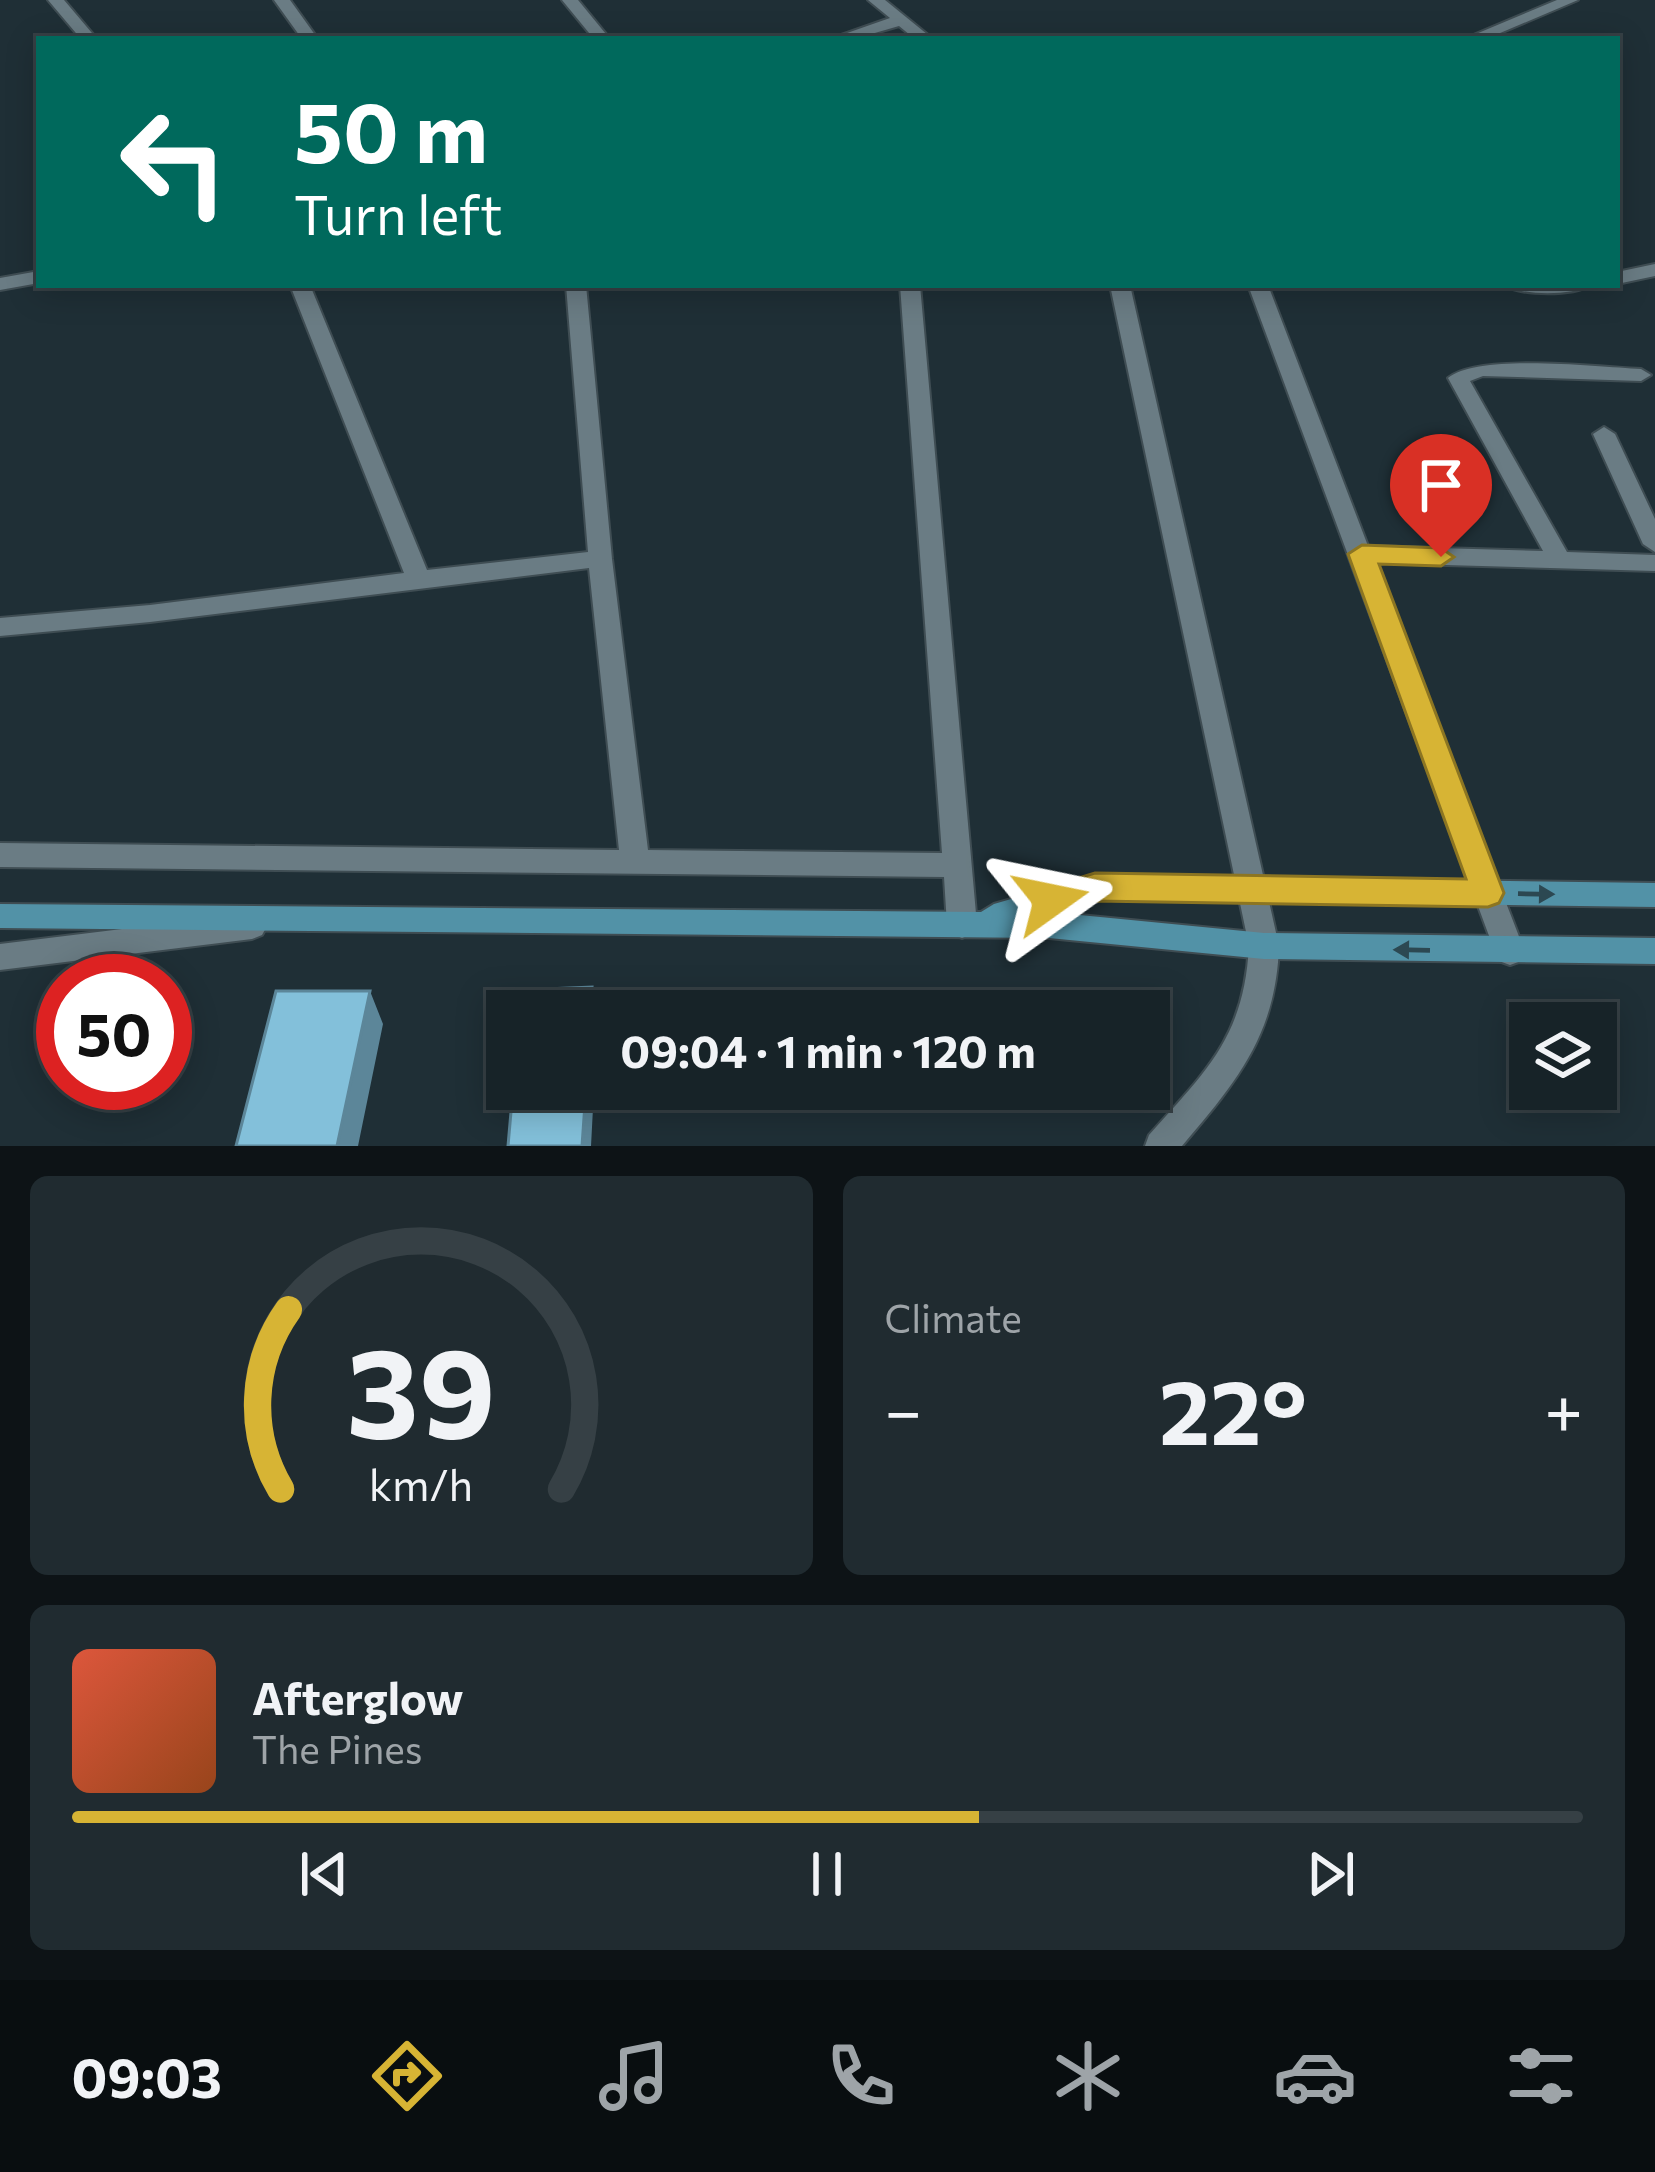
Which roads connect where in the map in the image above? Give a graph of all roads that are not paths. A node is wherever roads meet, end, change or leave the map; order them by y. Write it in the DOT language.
graph roads {
  1 [pos="56,0"];
  2 [pos="282,0"];
  3 [pos="570,0"];
  4 [pos="876,0"];
  5 [pos="1570,0"];
  6 [pos="901,20"];
  7 [pos="86,36"];
  8 [pos="308,36"];
  9 [pos="600,36"];
  10 [pos="848,36"];
  11 [pos="921,36"];
  12 [pos="1480,36"];
  13 [pos="1655,270"];
  14 [pos="1620,277"];
  15 [pos="36,278"];
  16 [pos="0,284"];
  17 [pos="301,288"];
  18 [pos="576,288"];
  19 [pos="910,288"];
  20 [pos="1121,288"];
  21 [pos="1259,288"];
  22 [pos="1641,375"];
  23 [pos="1604,434"];
  24 [pos="1655,544"];
  25 [pos="1362,554"];
  26 [pos="600,559"];
  27 [pos="1560,561"];
  28 [pos="1655,563"];
  29 [pos="418,577"];
  30 [pos="0,627"];
  31 [pos="0,855"];
  32 [pos="635,862"];
  33 [pos="956,865"];
  34 [pos="1252,889"];
  35 [pos="1488,893"];
  36 [pos="1655,896"];
  37 [pos="0,916"];
  38 [pos="302,919"];
  39 [pos="962,925"];
  40 [pos="1264,946"];
  41 [pos="1655,951"];
  42 [pos="1510,952"];
  43 [pos="0,957"];
  44 [pos="1161,1146"];
  1 -- 7 [label="street"];
  2 -- 8 [label="street"];
  3 -- 9 [label="street"];
  4 -- 6 [label="street"];
  5 -- 12 [label="street"];
  6 -- 10 [label="street"];
  6 -- 11 [label="street"];
  13 -- 14 [label="street"];
  15 -- 16 [label="street"];
  17 -- 29 [label="street"];
  18 -- 26 [label="street"];
  19 -- 33 [label="street"];
  20 -- 34 [label="street"];
  21 -- 25 [label="street"];
  22 -- 27 [label="street"];
  23 -- 24 [label="street"];
  25 -- 27 [label="street"];
  25 -- 35 [label="street"];
  26 -- 29 [label="street"];
  26 -- 32 [label="street"];
  27 -- 28 [label="street"];
  29 -- 30 [label="street"];
  31 -- 32 [label="street"];
  32 -- 33 [label="street"];
  33 -- 39 [label="street"];
  34 -- 35 [label="main road"];
  34 -- 39 [label="main road"];
  34 -- 40 [label="street"];
  35 -- 36 [label="main road, one-way"];
  35 -- 42 [label="street"];
  37 -- 38 [label="main road"];
  38 -- 39 [label="main road"];
  38 -- 43 [label="street"];
  39 -- 40 [label="main road"];
  42 -- 40 [label="main road, one-way"];
  40 -- 44 [label="street"];
  41 -- 42 [label="main road"];
}
